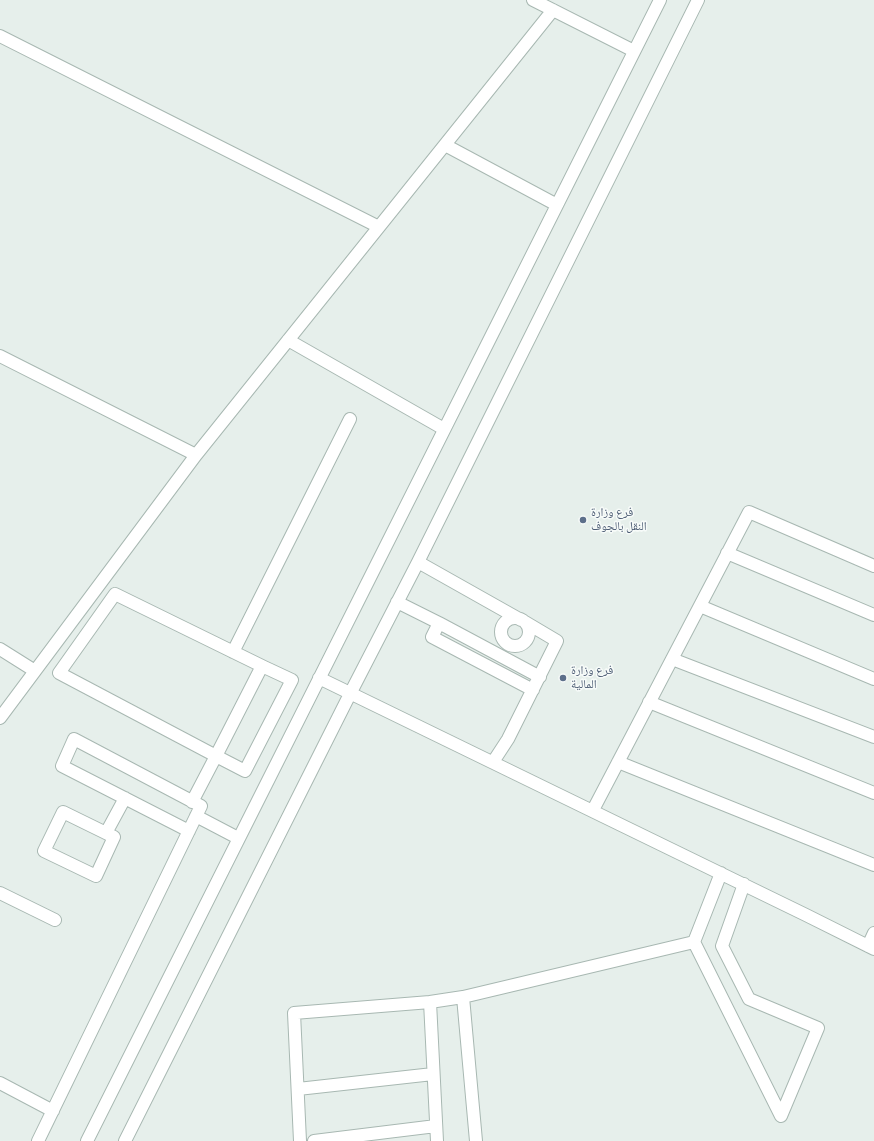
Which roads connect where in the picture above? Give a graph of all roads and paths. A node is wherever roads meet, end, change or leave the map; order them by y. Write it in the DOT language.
graph roads {
  1 [pos="533,0"];
  2 [pos="660,0"];
  3 [pos="698,0"];
  4 [pos="553,10"];
  5 [pos="0,36"];
  6 [pos="634,51"];
  7 [pos="445,145"];
  8 [pos="557,205"];
  9 [pos="379,227"];
  10 [pos="288,340"];
  11 [pos="0,356"];
  12 [pos="350,419"];
  13 [pos="444,429"];
  14 [pos="196,455"];
  15 [pos="727,553"];
  16 [pos="418,562"];
  17 [pos="874,566"];
  18 [pos="397,602"];
  19 [pos="700,606"];
  20 [pos="874,615"];
  21 [pos="523,621"];
  22 [pos="439,623"];
  23 [pos="508,645"];
  24 [pos="0,649"];
  25 [pos="233,652"];
  26 [pos="502,656"];
  27 [pos="672,659"];
  28 [pos="262,666"];
  29 [pos="35,671"];
  30 [pos="540,676"];
  31 [pos="319,678"];
  32 [pos="874,679"];
  33 [pos="533,690"];
  34 [pos="350,692"];
  35 [pos="650,702"];
  36 [pos="0,718"];
  37 [pos="874,736"];
  38 [pos="216,756"];
  39 [pos="493,762"];
  40 [pos="618,762"];
  41 [pos="874,793"];
  42 [pos="125,798"];
  43 [pos="192,802"];
  44 [pos="592,810"];
  45 [pos="196,816"];
  46 [pos="189,830"];
  47 [pos="106,833"];
  48 [pos="238,838"];
  49 [pos="874,865"];
  50 [pos="721,873"];
  51 [pos="744,884"];
  52 [pos="0,893"];
  53 [pos="55,920"];
  54 [pos="874,933"];
  55 [pos="694,942"];
  56 [pos="871,948"];
  57 [pos="463,996"];
  58 [pos="430,1002"];
  59 [pos="433,1074"];
  60 [pos="0,1083"];
  61 [pos="298,1089"];
  62 [pos="53,1111"];
  63 [pos="436,1126"];
  64 [pos="38,1141"];
  65 [pos="87,1141"];
  66 [pos="125,1141"];
  67 [pos="300,1141"];
  68 [pos="314,1141"];
  69 [pos="437,1141"];
  70 [pos="476,1141"];
  1 -- 4 [label="street"];
  2 -- 6 [label="street"];
  3 -- 16 [label="street"];
  4 -- 6 [label="street"];
  4 -- 7 [label="street"];
  5 -- 9 [label="street"];
  6 -- 8 [label="street"];
  7 -- 8 [label="street"];
  7 -- 9 [label="street"];
  8 -- 13 [label="street"];
  9 -- 10 [label="street"];
  10 -- 13 [label="street"];
  10 -- 14 [label="street"];
  11 -- 14 [label="street"];
  12 -- 25 [label="street"];
  13 -- 31 [label="street"];
  14 -- 29 [label="street"];
  15 -- 17 [label="street"];
  15 -- 19 [label="street"];
  15 -- 20 [label="street"];
  16 -- 18 [label="street"];
  16 -- 21 [label="street"];
  18 -- 22 [label="street"];
  18 -- 34 [label="street"];
  19 -- 27 [label="street"];
  19 -- 32 [label="street"];
  21 -- 23 [label="street"];
  21 -- 23 [label="street"];
  21 -- 30 [label="street"];
  22 -- 26 [label="street"];
  22 -- 33 [label="street"];
  23 -- 26 [label="street"];
  24 -- 29 [label="street"];
  25 -- 28 [label="street"];
  25 -- 38 [label="street"];
  26 -- 30 [label="street"];
  27 -- 35 [label="street"];
  27 -- 37 [label="street"];
  28 -- 38 [label="street"];
  28 -- 38 [label="street"];
  29 -- 36 [label="street"];
  30 -- 33 [label="street"];
  31 -- 34 [label="street"];
  31 -- 48 [label="street"];
  33 -- 39 [label="street"];
  34 -- 39 [label="street"];
  34 -- 66 [label="street"];
  35 -- 40 [label="street"];
  35 -- 41 [label="street"];
  38 -- 43 [label="street"];
  39 -- 44 [label="street"];
  40 -- 44 [label="street"];
  40 -- 49 [label="street"];
  42 -- 43 [label="street"];
  42 -- 46 [label="street"];
  42 -- 47 [label="street"];
  43 -- 45 [label="street"];
  44 -- 50 [label="street"];
  45 -- 46 [label="street"];
  45 -- 48 [label="street"];
  46 -- 62 [label="street"];
  47 -- 47 [label="street"];
  48 -- 65 [label="street"];
  50 -- 51 [label="street"];
  50 -- 55 [label="street"];
  51 -- 55 [label="street"];
  51 -- 56 [label="street"];
  52 -- 53 [label="street"];
  54 -- 56 [label="street"];
  55 -- 57 [label="street"];
  57 -- 58 [label="street"];
  57 -- 70 [label="street"];
  58 -- 59 [label="street"];
  58 -- 61 [label="street"];
  59 -- 61 [label="street"];
  59 -- 63 [label="street"];
  60 -- 62 [label="street"];
  61 -- 67 [label="street"];
  62 -- 64 [label="street"];
  63 -- 68 [label="street"];
  63 -- 69 [label="street"];
}
